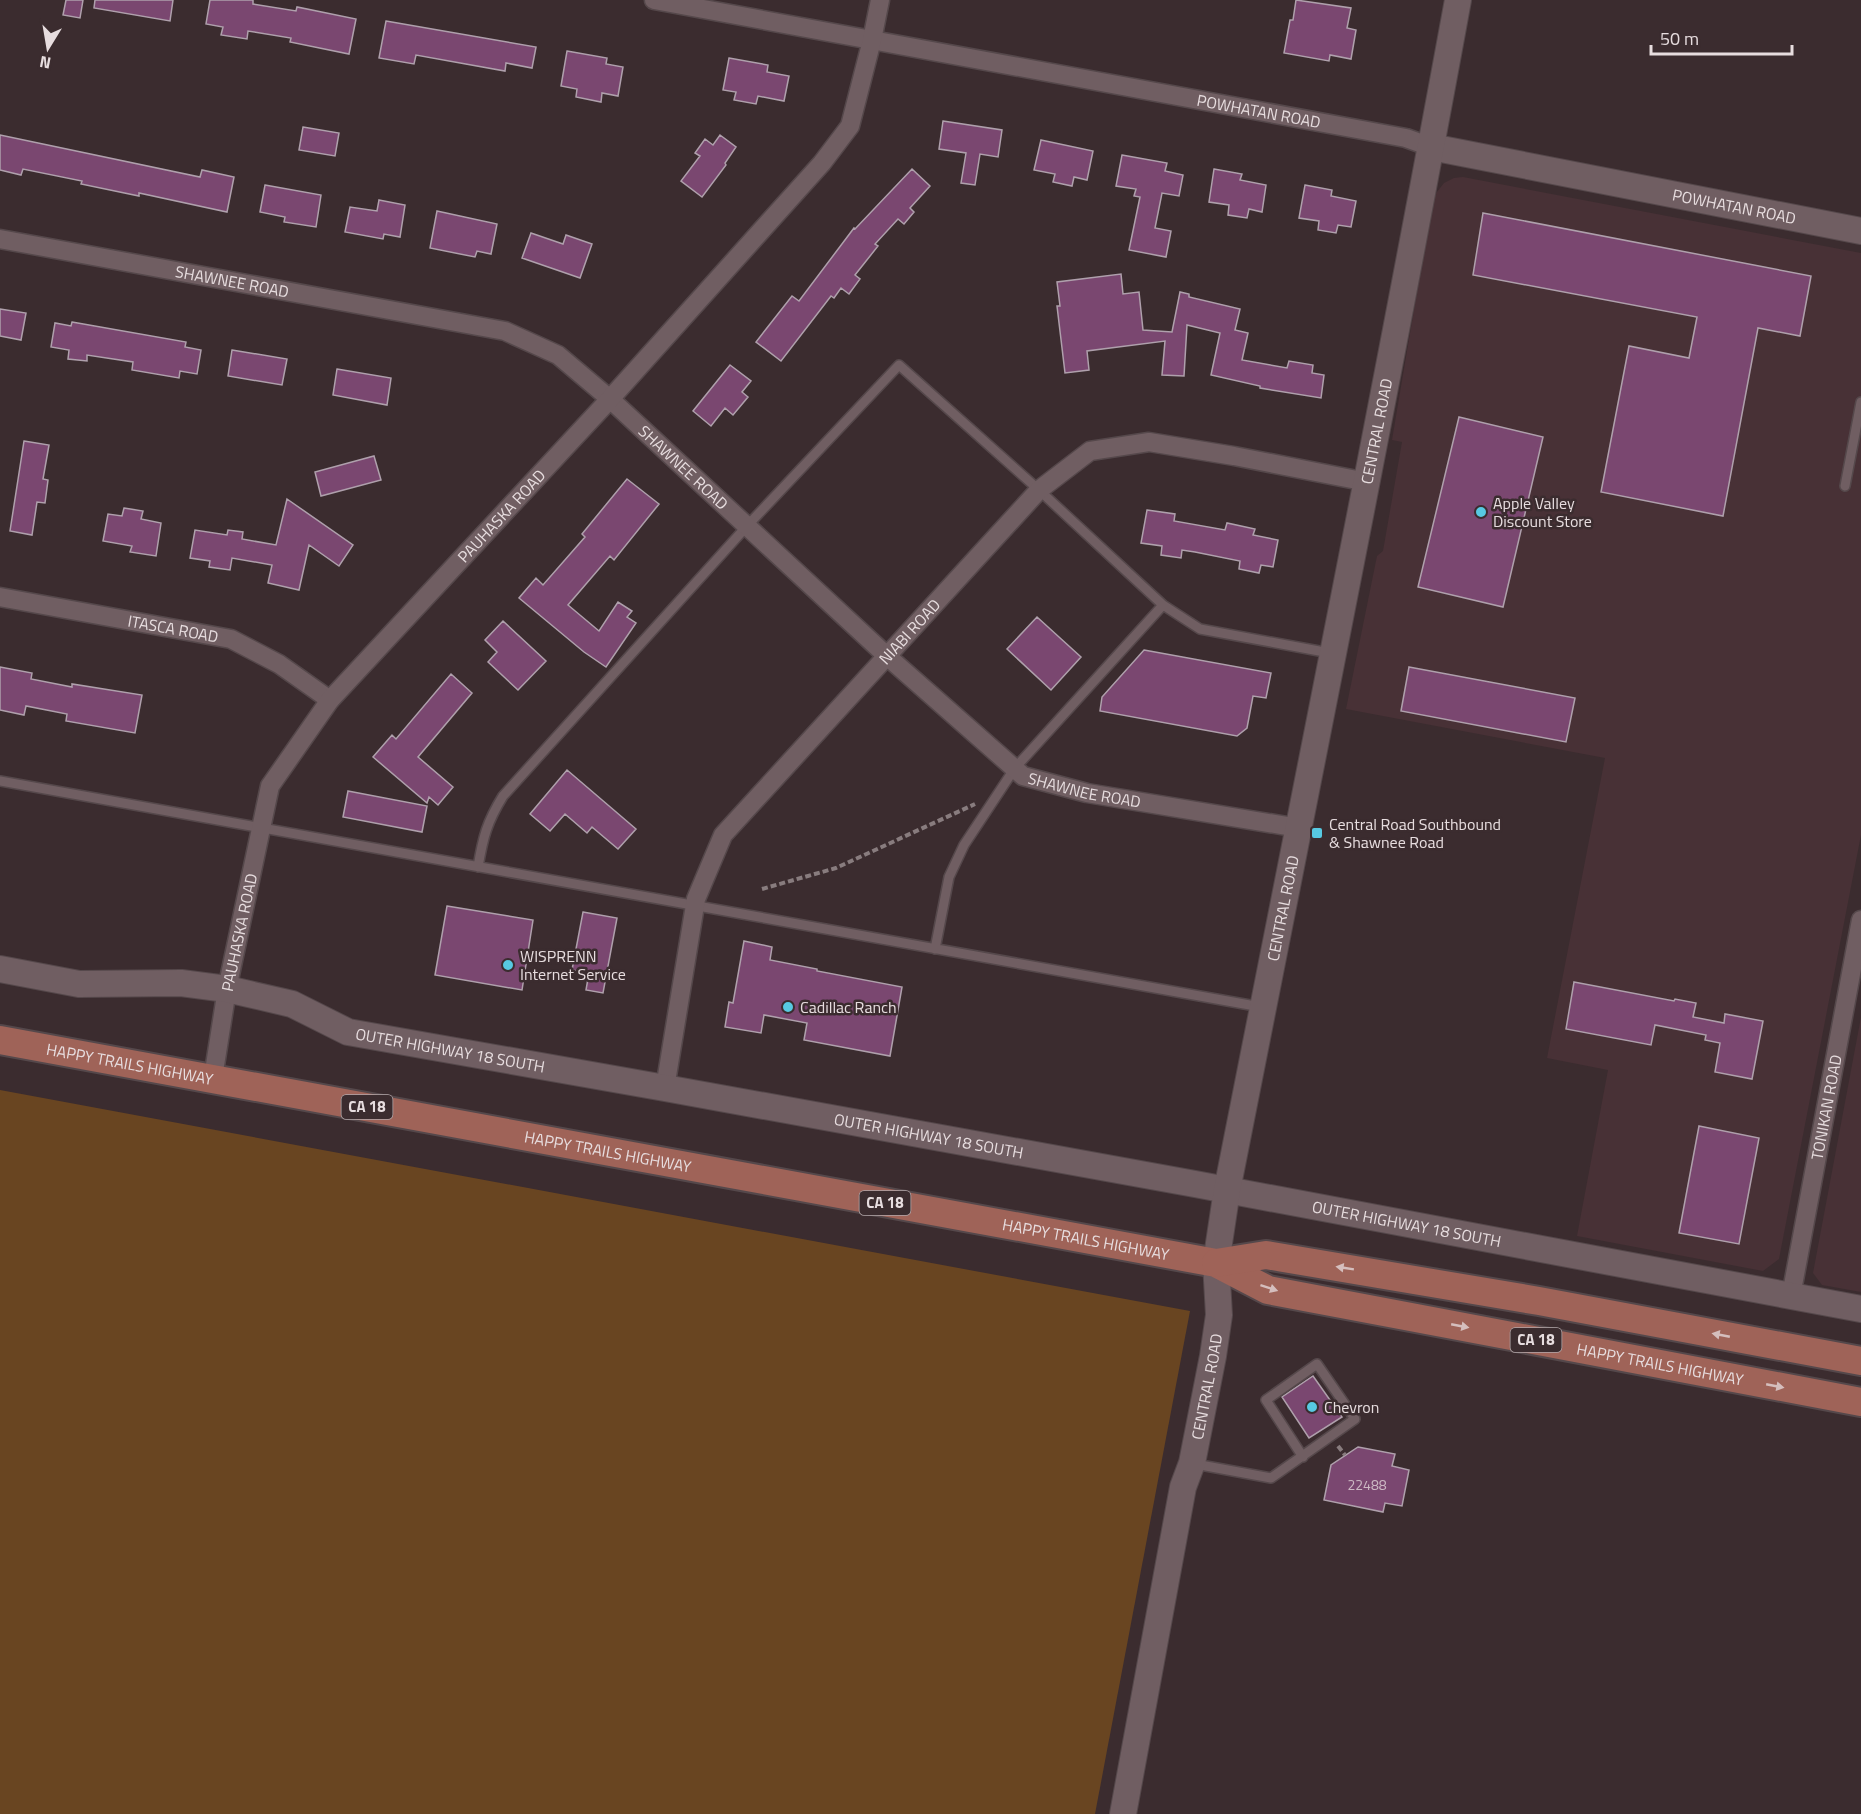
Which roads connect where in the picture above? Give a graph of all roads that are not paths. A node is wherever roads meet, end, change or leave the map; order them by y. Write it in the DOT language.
graph roads {
  1 [pos="654,0"];
  2 [pos="880,0"];
  3 [pos="1458,0"];
  4 [pos="872,40"];
  5 [pos="1431,147"];
  6 [pos="1861,231"];
  7 [pos="0,240"];
  8 [pos="610,399"];
  9 [pos="1861,402"];
  10 [pos="1367,482"];
  11 [pos="1845,486"];
  12 [pos="1039,490"];
  13 [pos="747,526"];
  14 [pos="0,597"];
  15 [pos="1163,605"];
  16 [pos="1332,653"];
  17 [pos="888,657"];
  18 [pos="330,700"];
  19 [pos="1016,768"];
  20 [pos="0,781"];
  21 [pos="262,828"];
  22 [pos="1299,828"];
  23 [pos="478,867"];
  24 [pos="695,906"];
  25 [pos="1861,920"];
  26 [pos="935,949"];
  27 [pos="0,969"];
  28 [pos="227,989"];
  29 [pos="1263,1008"];
  30 [pos="0,1040"];
  31 [pos="213,1078"];
  32 [pos="665,1088"];
  33 [pos="1227,1190"];
  34 [pos="1216,1263"];
  35 [pos="1791,1296"];
  36 [pos="1861,1309"];
  37 [pos="1861,1361"];
  38 [pos="1861,1402"];
  39 [pos="1303,1457"];
  40 [pos="1192,1463"];
  41 [pos="1123,1814"];
  1 -- 4 [label="street, POWHATAN ROAD"];
  2 -- 4 [label="street, PAUHASKA ROAD"];
  3 -- 5 [label="street, CENTRAL ROAD"];
  4 -- 5 [label="street, POWHATAN ROAD"];
  4 -- 8 [label="street, PAUHASKA ROAD"];
  5 -- 6 [label="street, POWHATAN ROAD"];
  5 -- 10 [label="street, CENTRAL ROAD"];
  7 -- 8 [label="street, SHAWNEE ROAD"];
  8 -- 13 [label="street, SHAWNEE ROAD"];
  8 -- 18 [label="street, PAUHASKA ROAD"];
  9 -- 11 [label="lane"];
  10 -- 12 [label="street, NIABI ROAD"];
  10 -- 16 [label="street, CENTRAL ROAD"];
  12 -- 13 [label="lane"];
  12 -- 15 [label="lane"];
  12 -- 17 [label="street, NIABI ROAD"];
  13 -- 17 [label="street, SHAWNEE ROAD"];
  13 -- 23 [label="lane"];
  14 -- 18 [label="street, ITASCA ROAD"];
  15 -- 16 [label="lane"];
  15 -- 19 [label="lane"];
  16 -- 22 [label="street, CENTRAL ROAD"];
  17 -- 19 [label="street, SHAWNEE ROAD"];
  17 -- 24 [label="street, NIABI ROAD"];
  18 -- 21 [label="street, PAUHASKA ROAD"];
  19 -- 22 [label="street, SHAWNEE ROAD"];
  19 -- 26 [label="lane"];
  20 -- 21 [label="lane"];
  21 -- 23 [label="lane"];
  21 -- 28 [label="street, PAUHASKA ROAD"];
  22 -- 29 [label="street, CENTRAL ROAD"];
  23 -- 24 [label="lane"];
  24 -- 26 [label="lane"];
  24 -- 32 [label="street, NIABI ROAD"];
  25 -- 35 [label="street, TONIKAN ROAD"];
  26 -- 29 [label="lane"];
  27 -- 28 [label="street, OUTER HIGHWAY 18 SOUTH"];
  28 -- 31 [label="street, PAUHASKA ROAD"];
  28 -- 32 [label="street, OUTER HIGHWAY 18 SOUTH"];
  29 -- 33 [label="street, CENTRAL ROAD"];
  30 -- 31 [label="main road, HAPPY TRAILS HIGHWAY / CA 18"];
  31 -- 34 [label="main road, HAPPY TRAILS HIGHWAY / CA 18"];
  32 -- 33 [label="street, OUTER HIGHWAY 18 SOUTH"];
  33 -- 34 [label="street, CENTRAL ROAD"];
  33 -- 35 [label="street, OUTER HIGHWAY 18 SOUTH"];
  37 -- 34 [label="main road, HAPPY TRAILS HIGHWAY / CA 18, one-way"];
  34 -- 38 [label="main road, HAPPY TRAILS HIGHWAY / CA 18, one-way"];
  34 -- 40 [label="street, CENTRAL ROAD"];
  35 -- 36 [label="street, OUTER HIGHWAY 18 SOUTH"];
  39 -- 39 [label="lane"];
  39 -- 40 [label="lane"];
  40 -- 41 [label="street, CENTRAL ROAD"];
}
